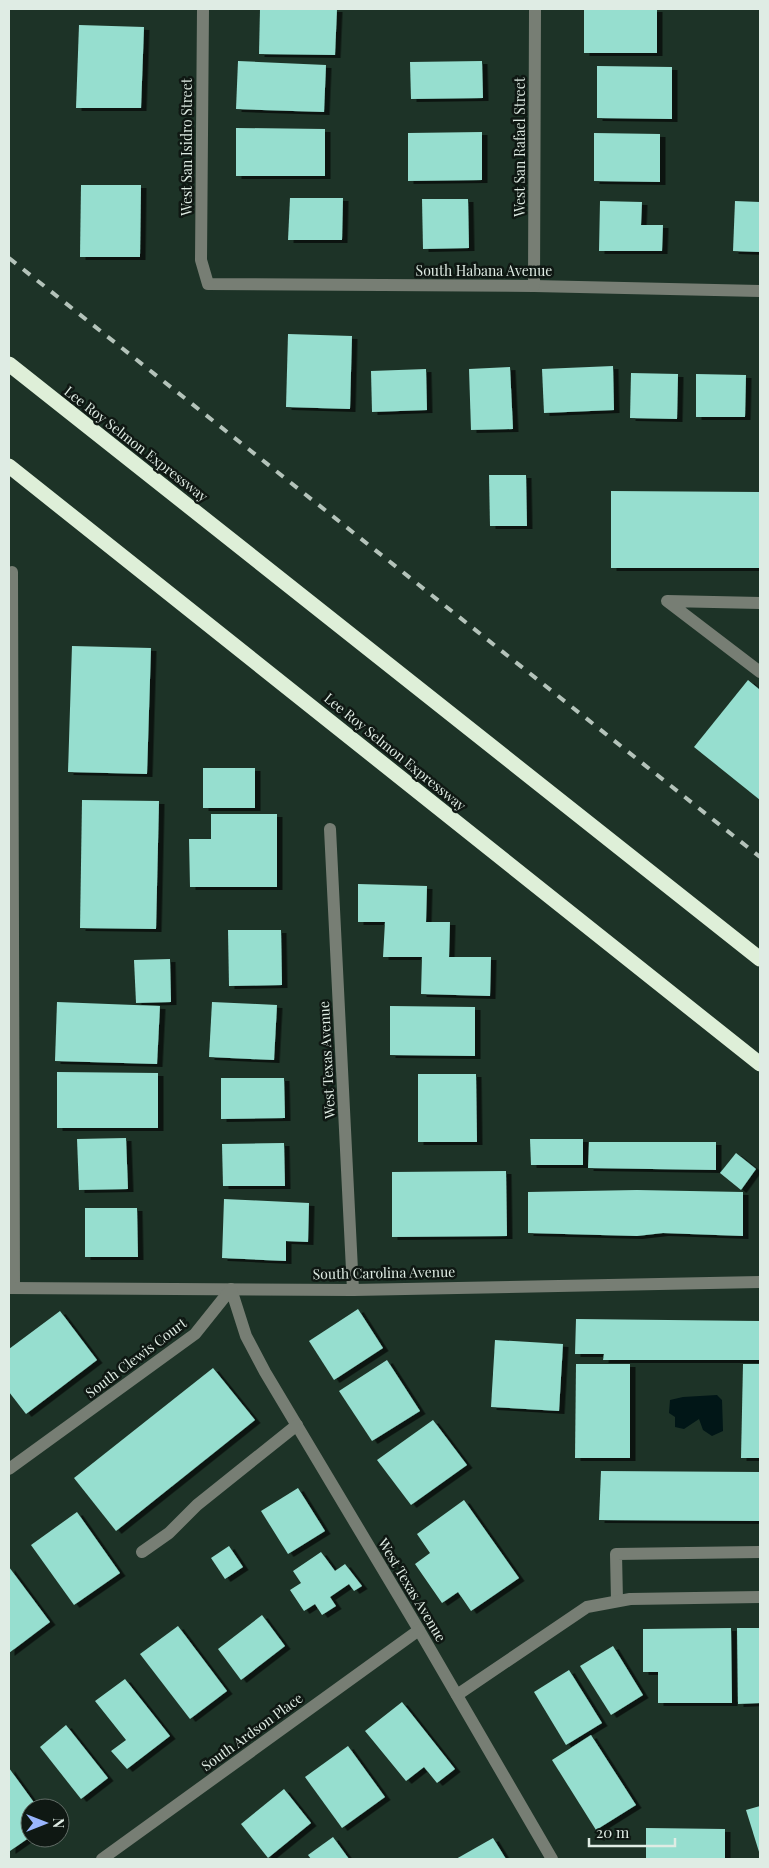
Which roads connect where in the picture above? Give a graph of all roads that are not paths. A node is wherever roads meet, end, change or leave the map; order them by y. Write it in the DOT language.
graph roads {
  1 [pos="203,9"];
  2 [pos="535,9"];
  3 [pos="208,284"];
  4 [pos="534,286"];
  5 [pos="760,291"];
  6 [pos="9,364"];
  7 [pos="9,466"];
  8 [pos="12,572"];
  9 [pos="760,603"];
  10 [pos="760,672"];
  11 [pos="330,829"];
  12 [pos="760,959"];
  13 [pos="760,1064"];
  14 [pos="760,1282"];
  15 [pos="11,1288"];
  16 [pos="231,1289"];
  17 [pos="353,1290"];
  18 [pos="297,1425"];
  19 [pos="9,1469"];
  20 [pos="142,1552"];
  21 [pos="760,1552"];
  22 [pos="760,1597"];
  23 [pos="617,1601"];
  24 [pos="419,1630"];
  25 [pos="457,1695"];
  26 [pos="102,1859"];
  27 [pos="552,1859"];
  1 -- 3 [label="street, West San Isidro Street"];
  2 -- 4 [label="street, West San Rafael Street"];
  3 -- 4 [label="street, South Habana Avenue"];
  4 -- 5 [label="street, South Habana Avenue"];
  6 -- 12 [label="highway, Lee Roy Selmon Expressway"];
  7 -- 13 [label="highway, Lee Roy Selmon Expressway"];
  8 -- 15 [label="street"];
  9 -- 10 [label="street"];
  11 -- 17 [label="street, West Texas Avenue"];
  14 -- 17 [label="street, South Carolina Avenue"];
  15 -- 16 [label="street, South Carolina Avenue"];
  16 -- 17 [label="street, South Carolina Avenue"];
  16 -- 18 [label="street, West Texas Avenue"];
  16 -- 19 [label="street, South Clewis Court"];
  18 -- 20 [label="street"];
  18 -- 24 [label="street, West Texas Avenue"];
  21 -- 23 [label="street"];
  22 -- 23 [label="street"];
  23 -- 25 [label="street"];
  24 -- 25 [label="street, West Texas Avenue"];
  24 -- 26 [label="street, South Ardson Place"];
  25 -- 27 [label="street, West Texas Avenue"];
}
